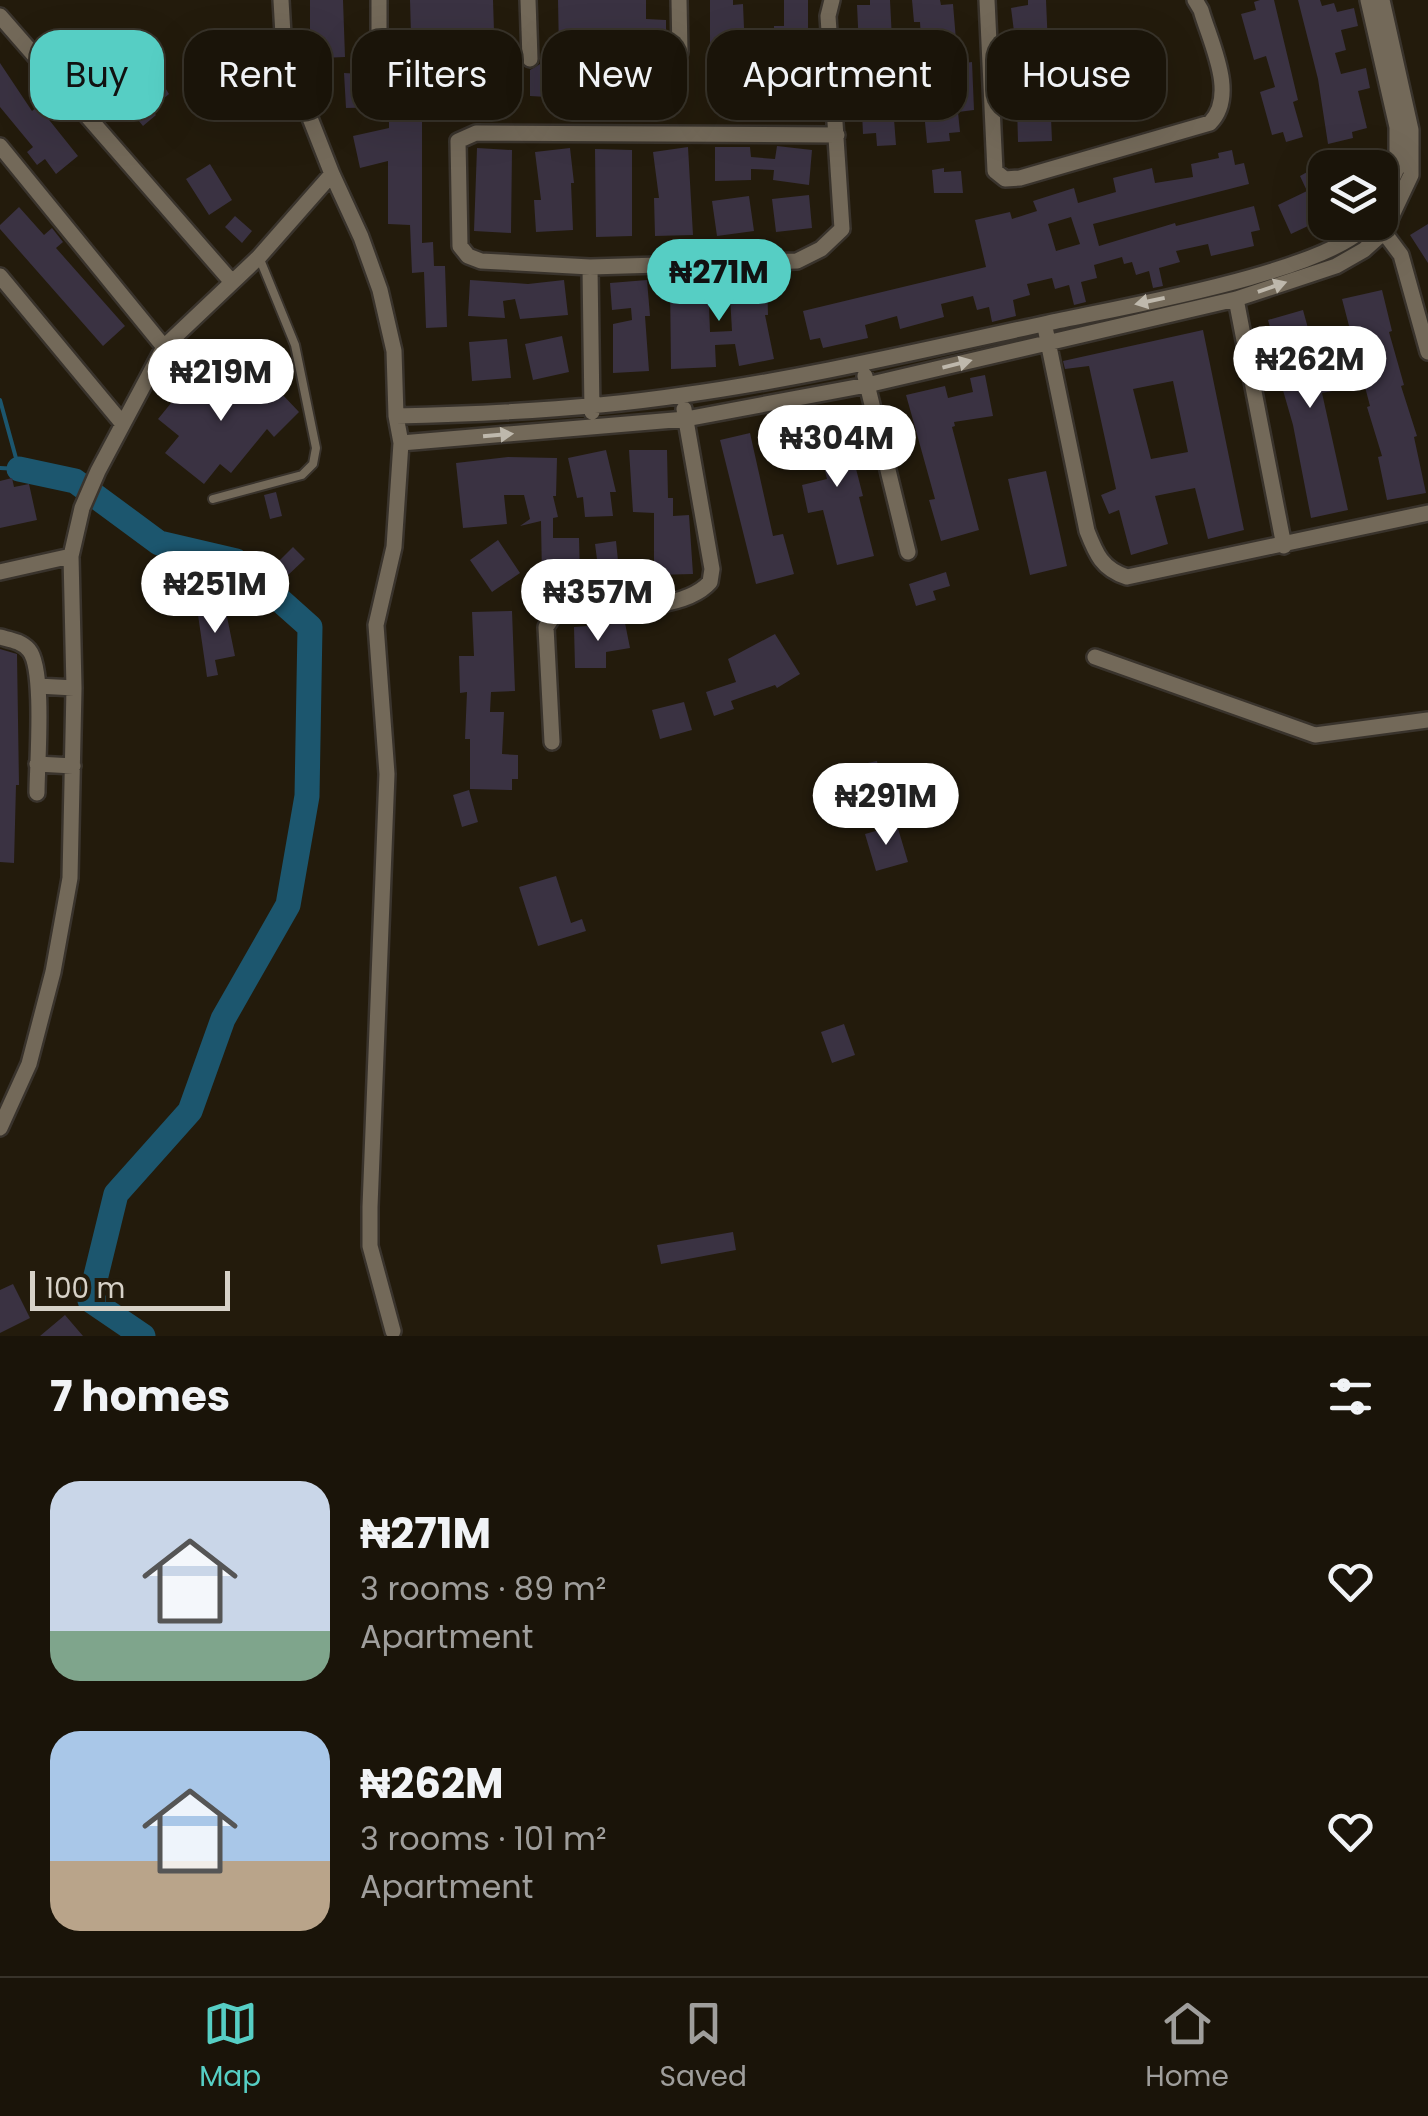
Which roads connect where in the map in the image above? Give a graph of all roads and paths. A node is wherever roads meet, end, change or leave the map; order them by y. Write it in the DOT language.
graph roads {
  1 [pos="280,0"];
  2 [pos="378,0"];
  3 [pos="528,0"];
  4 [pos="678,0"];
  5 [pos="832,0"];
  6 [pos="987,0"];
  7 [pos="1195,0"];
  8 [pos="1368,0"];
  9 [pos="1382,0"];
  10 [pos="0,16"];
  11 [pos="378,30"];
  12 [pos="679,30"];
  13 [pos="530,59"];
  14 [pos="837,134"];
  15 [pos="0,146"];
  16 [pos="1397,150"];
  17 [pos="332,174"];
  18 [pos="1398,194"];
  19 [pos="1350,240"];
  20 [pos="1369,240"];
  21 [pos="1389,240"];
  22 [pos="259,257"];
  23 [pos="590,267"];
  24 [pos="0,276"];
  25 [pos="231,280"];
  26 [pos="1236,299"];
  27 [pos="1044,324"];
  28 [pos="1048,342"];
  29 [pos="164,346"];
  30 [pos="1428,352"];
  31 [pos="862,364"];
  32 [pos="867,385"];
  33 [pos="682,396"];
  34 [pos="592,404"];
  35 [pos="396,416"];
  36 [pos="686,419"];
  37 [pos="122,423"];
  38 [pos="592,426"];
  39 [pos="401,444"];
  40 [pos="213,498"];
  41 [pos="1428,514"];
  42 [pos="1284,546"];
  43 [pos="908,552"];
  44 [pos="71,556"];
  45 [pos="0,572"];
  46 [pos="0,637"];
  47 [pos="1096,658"];
  48 [pos="38,686"];
  49 [pos="74,688"];
  50 [pos="1428,720"];
  51 [pos="552,742"];
  52 [pos="37,764"];
  53 [pos="73,766"];
  54 [pos="37,793"];
  55 [pos="0,1128"];
  56 [pos="393,1330"];
  1 -- 17 [label="street"];
  2 -- 11 [label="street"];
  3 -- 13 [label="street"];
  4 -- 12 [label="street"];
  5 -- 14 [label="street"];
  6 -- 7 [label="street"];
  8 -- 16 [label="street"];
  9 -- 18 [label="street"];
  10 -- 25 [label="street"];
  14 -- 23 [label="street"];
  14 -- 23 [label="street"];
  15 -- 29 [label="street"];
  17 -- 22 [label="street"];
  17 -- 35 [label="street"];
  19 -- 27 [label="street, one-way"];
  26 -- 20 [label="street, one-way"];
  21 -- 30 [label="street"];
  22 -- 25 [label="street"];
  22 -- 40 [label="lane"];
  23 -- 34 [label="street"];
  24 -- 37 [label="street"];
  25 -- 29 [label="street"];
  26 -- 28 [label="street"];
  26 -- 42 [label="street"];
  27 -- 28 [label="street"];
  27 -- 31 [label="street"];
  32 -- 28 [label="street, one-way"];
  28 -- 42 [label="street"];
  29 -- 37 [label="street"];
  31 -- 32 [label="street"];
  31 -- 33 [label="street"];
  32 -- 36 [label="street"];
  32 -- 43 [label="street"];
  33 -- 34 [label="street"];
  33 -- 36 [label="street"];
  34 -- 35 [label="street"];
  34 -- 38 [label="street"];
  35 -- 39 [label="street"];
  36 -- 38 [label="street"];
  36 -- 51 [label="street"];
  37 -- 44 [label="street"];
  39 -- 38 [label="street, one-way"];
  39 -- 56 [label="street"];
  41 -- 42 [label="street"];
  44 -- 45 [label="street"];
  44 -- 49 [label="street"];
  46 -- 48 [label="street"];
  47 -- 50 [label="street"];
  48 -- 49 [label="street"];
  48 -- 52 [label="street"];
  49 -- 53 [label="street"];
  52 -- 53 [label="street"];
  52 -- 54 [label="street"];
  53 -- 55 [label="street"];
}
